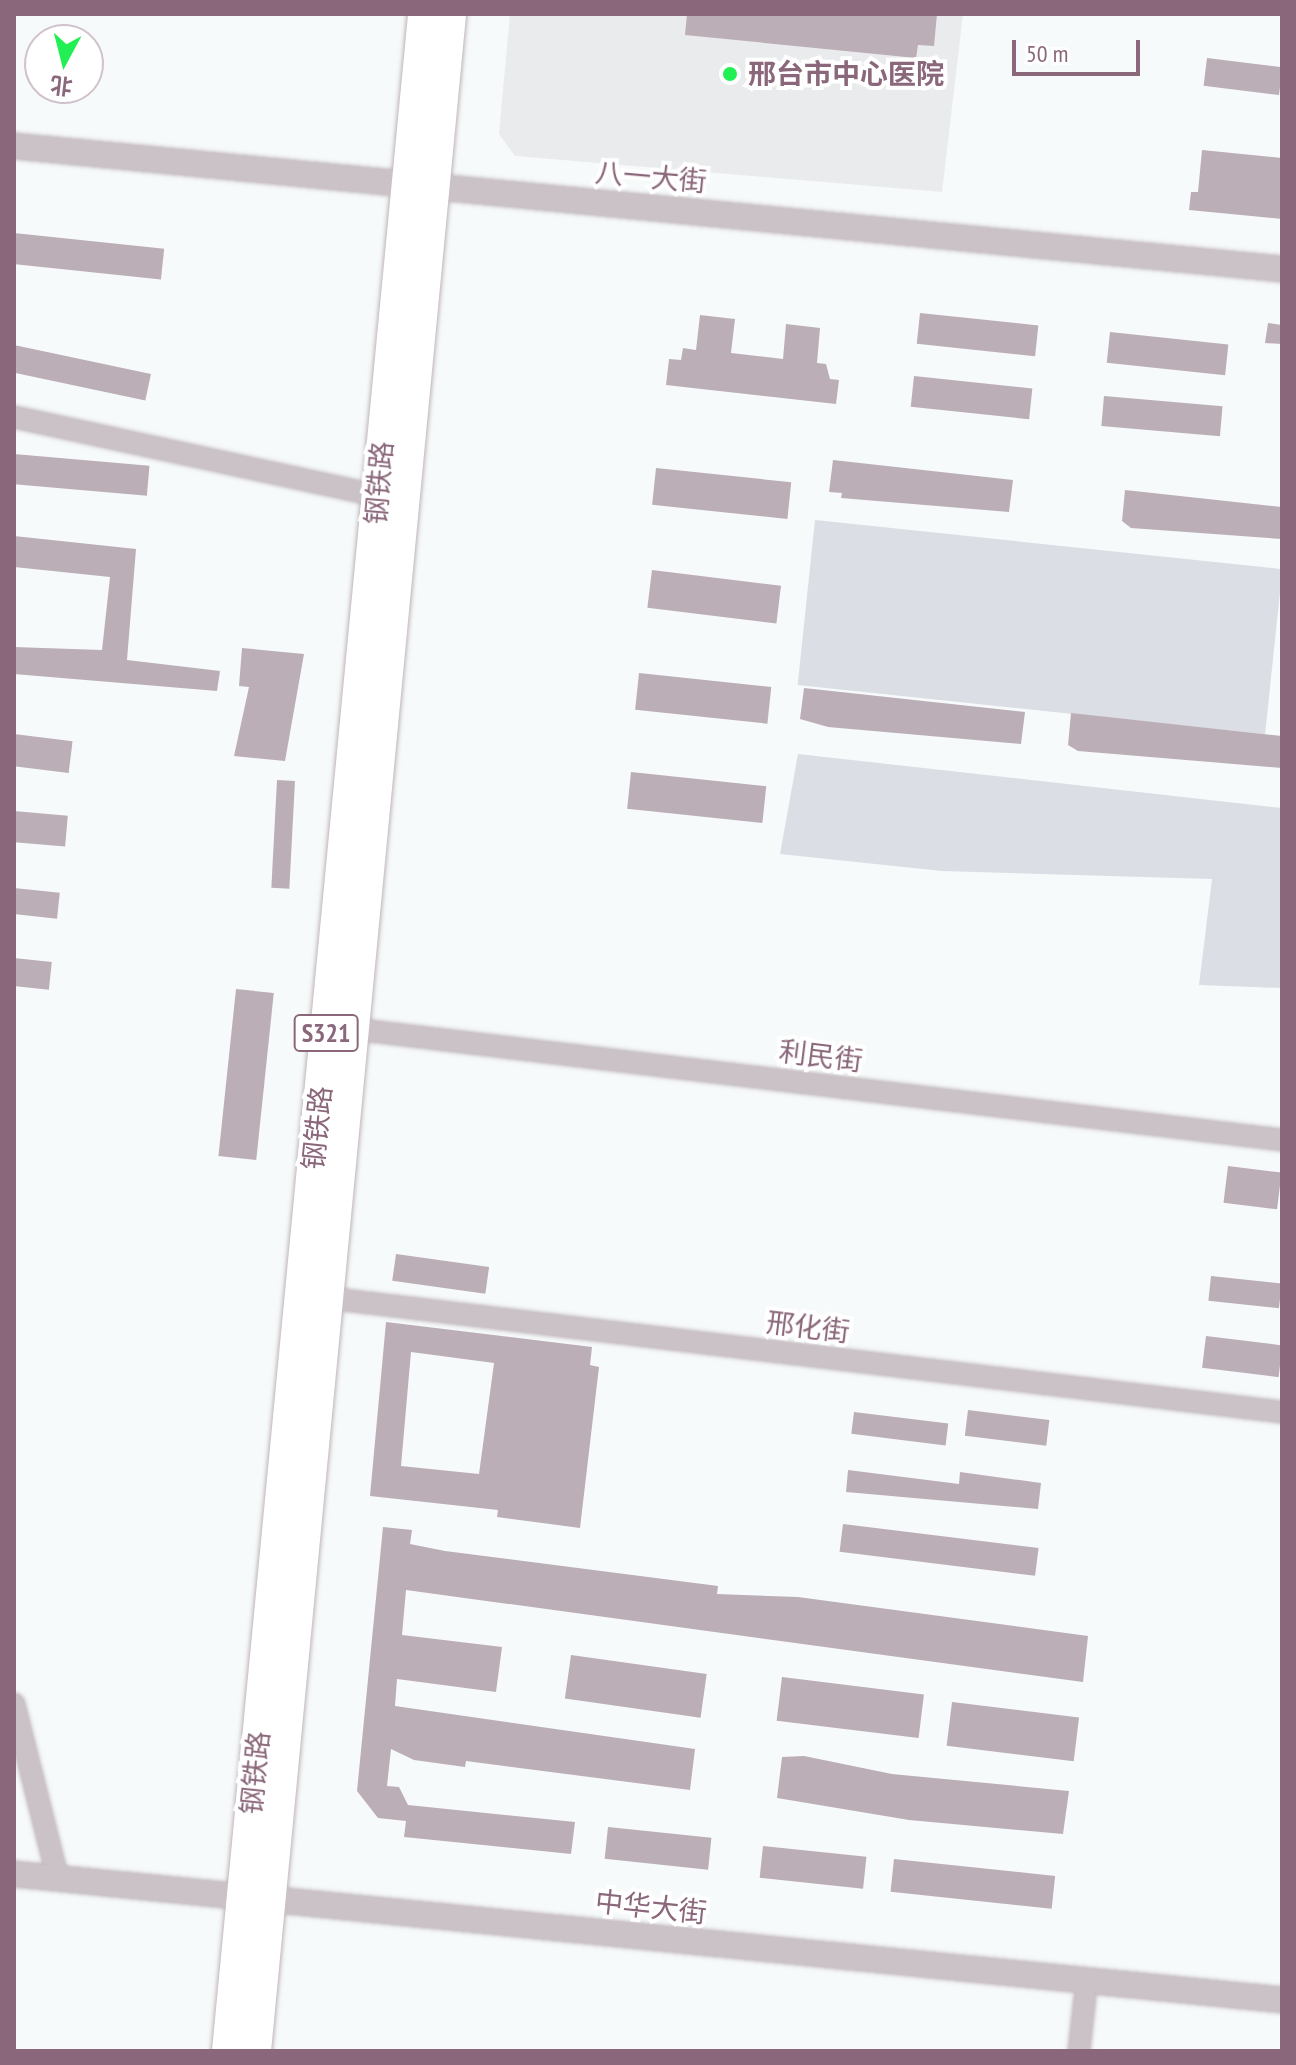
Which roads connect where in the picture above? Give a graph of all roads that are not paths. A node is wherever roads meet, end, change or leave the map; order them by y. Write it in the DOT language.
graph roads {
  1 [pos="424,14"];
  2 [pos="450,14"];
  3 [pos="14,146"];
  4 [pos="14,162"];
  5 [pos="420,193"];
  6 [pos="1282,269"];
  7 [pos="1282,285"];
  8 [pos="14,417"];
  9 [pos="378,496"];
  10 [pos="353,1029"];
  11 [pos="1282,1140"];
  12 [pos="327,1298"];
  13 [pos="1282,1412"];
  14 [pos="14,1704"];
  15 [pos="14,1874"];
  16 [pos="58,1879"];
  17 [pos="14,1890"];
  18 [pos="255,1906"];
  19 [pos="1085,1997"];
  20 [pos="1282,2000"];
  21 [pos="1282,2016"];
  22 [pos="228,2051"];
  23 [pos="255,2051"];
  24 [pos="1079,2051"];
  1 -- 5 [label="main road, 钢铁路 / S321"];
  2 -- 5 [label="main road, 钢铁路 / S321"];
  3 -- 5 [label="street, 八一大街"];
  4 -- 5 [label="street, 八一大街"];
  5 -- 6 [label="street, 八一大街"];
  5 -- 7 [label="street, 八一大街"];
  5 -- 9 [label="main road, 钢铁路 / S321"];
  5 -- 10 [label="main road, 钢铁路 / S321"];
  8 -- 9 [label="street"];
  9 -- 18 [label="main road, 钢铁路 / S321"];
  10 -- 11 [label="street, 利民街"];
  10 -- 12 [label="main road, 钢铁路 / S321"];
  12 -- 13 [label="street, 邢化街"];
  12 -- 18 [label="main road, 钢铁路 / S321"];
  14 -- 16 [label="street"];
  15 -- 16 [label="street, 中华大街"];
  16 -- 18 [label="street, 中华大街"];
  17 -- 18 [label="street, 中华大街"];
  18 -- 19 [label="street, 中华大街"];
  18 -- 20 [label="street, 中华大街"];
  18 -- 22 [label="main road, 钢铁路 / S321"];
  18 -- 23 [label="main road, 钢铁路 / S321"];
  19 -- 21 [label="street, 中华大街"];
  19 -- 24 [label="street"];
}
